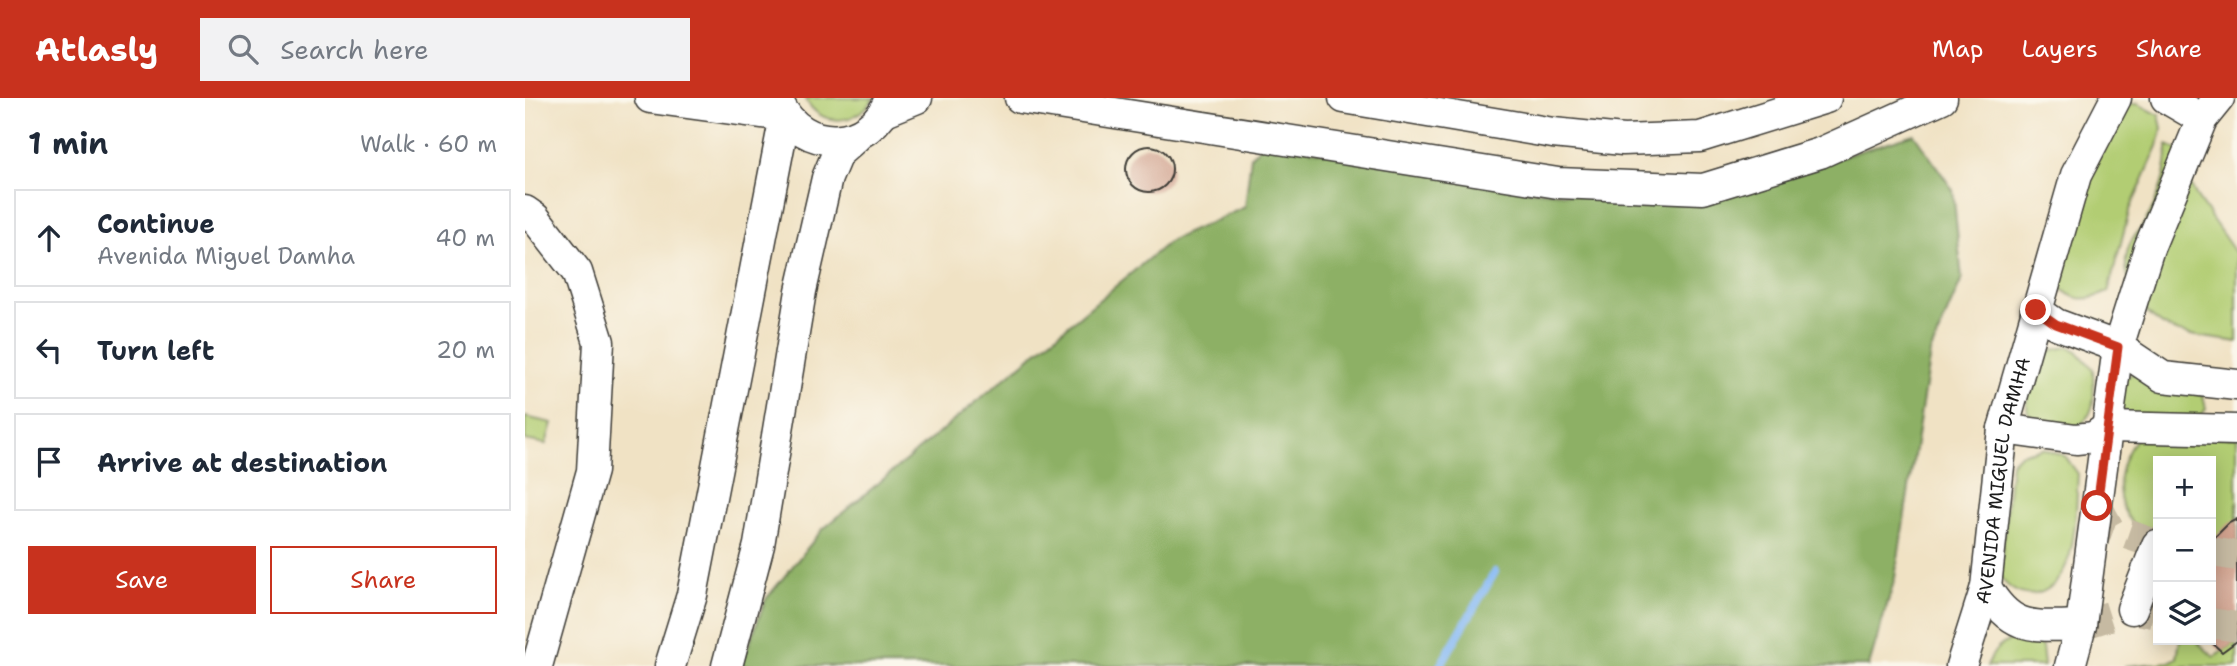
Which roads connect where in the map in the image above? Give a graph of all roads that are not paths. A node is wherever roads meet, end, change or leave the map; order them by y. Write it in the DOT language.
graph roads {
  1 [pos="650,98"];
  2 [pos="917,98"];
  3 [pos="1020,98"];
  4 [pos="1344,98"];
  5 [pos="1826,98"];
  6 [pos="1942,98"];
  7 [pos="2116,98"];
  8 [pos="2166,98"];
  9 [pos="700,102"];
  10 [pos="887,104"];
  11 [pos="781,107"];
  12 [pos="2210,109"];
  13 [pos="856,137"];
  14 [pos="525,211"];
  15 [pos="2036,310"];
  16 [pos="2118,347"];
  17 [pos="2230,384"];
  18 [pos="2108,427"];
  19 [pos="2003,429"];
  20 [pos="2229,430"];
  21 [pos="2153,555"];
  22 [pos="1986,587"];
  23 [pos="2131,609"];
  24 [pos="2081,625"];
  25 [pos="537,666"];
  26 [pos="670,666"];
  27 [pos="727,666"];
  28 [pos="1961,666"];
  29 [pos="2070,666"];
  1 -- 9 [label="street"];
  2 -- 10 [label="street"];
  3 -- 6 [label="street"];
  4 -- 5 [label="street"];
  7 -- 15 [label="street, AVENIDA MIGUEL DAMHA"];
  8 -- 12 [label="street"];
  9 -- 11 [label="street"];
  10 -- 13 [label="street"];
  11 -- 13 [label="street"];
  11 -- 26 [label="street"];
  12 -- 16 [label="street"];
  13 -- 27 [label="street"];
  14 -- 25 [label="street"];
  15 -- 16 [label="street"];
  15 -- 19 [label="street, AVENIDA MIGUEL DAMHA"];
  16 -- 17 [label="street"];
  16 -- 18 [label="street"];
  17 -- 20 [label="street"];
  18 -- 19 [label="street"];
  18 -- 20 [label="street"];
  18 -- 24 [label="street"];
  19 -- 22 [label="street, AVENIDA MIGUEL DAMHA"];
  21 -- 23 [label="street"];
  22 -- 24 [label="street"];
  22 -- 28 [label="street, AVENIDA MIGUEL DAMHA"];
  24 -- 29 [label="street"];
}
